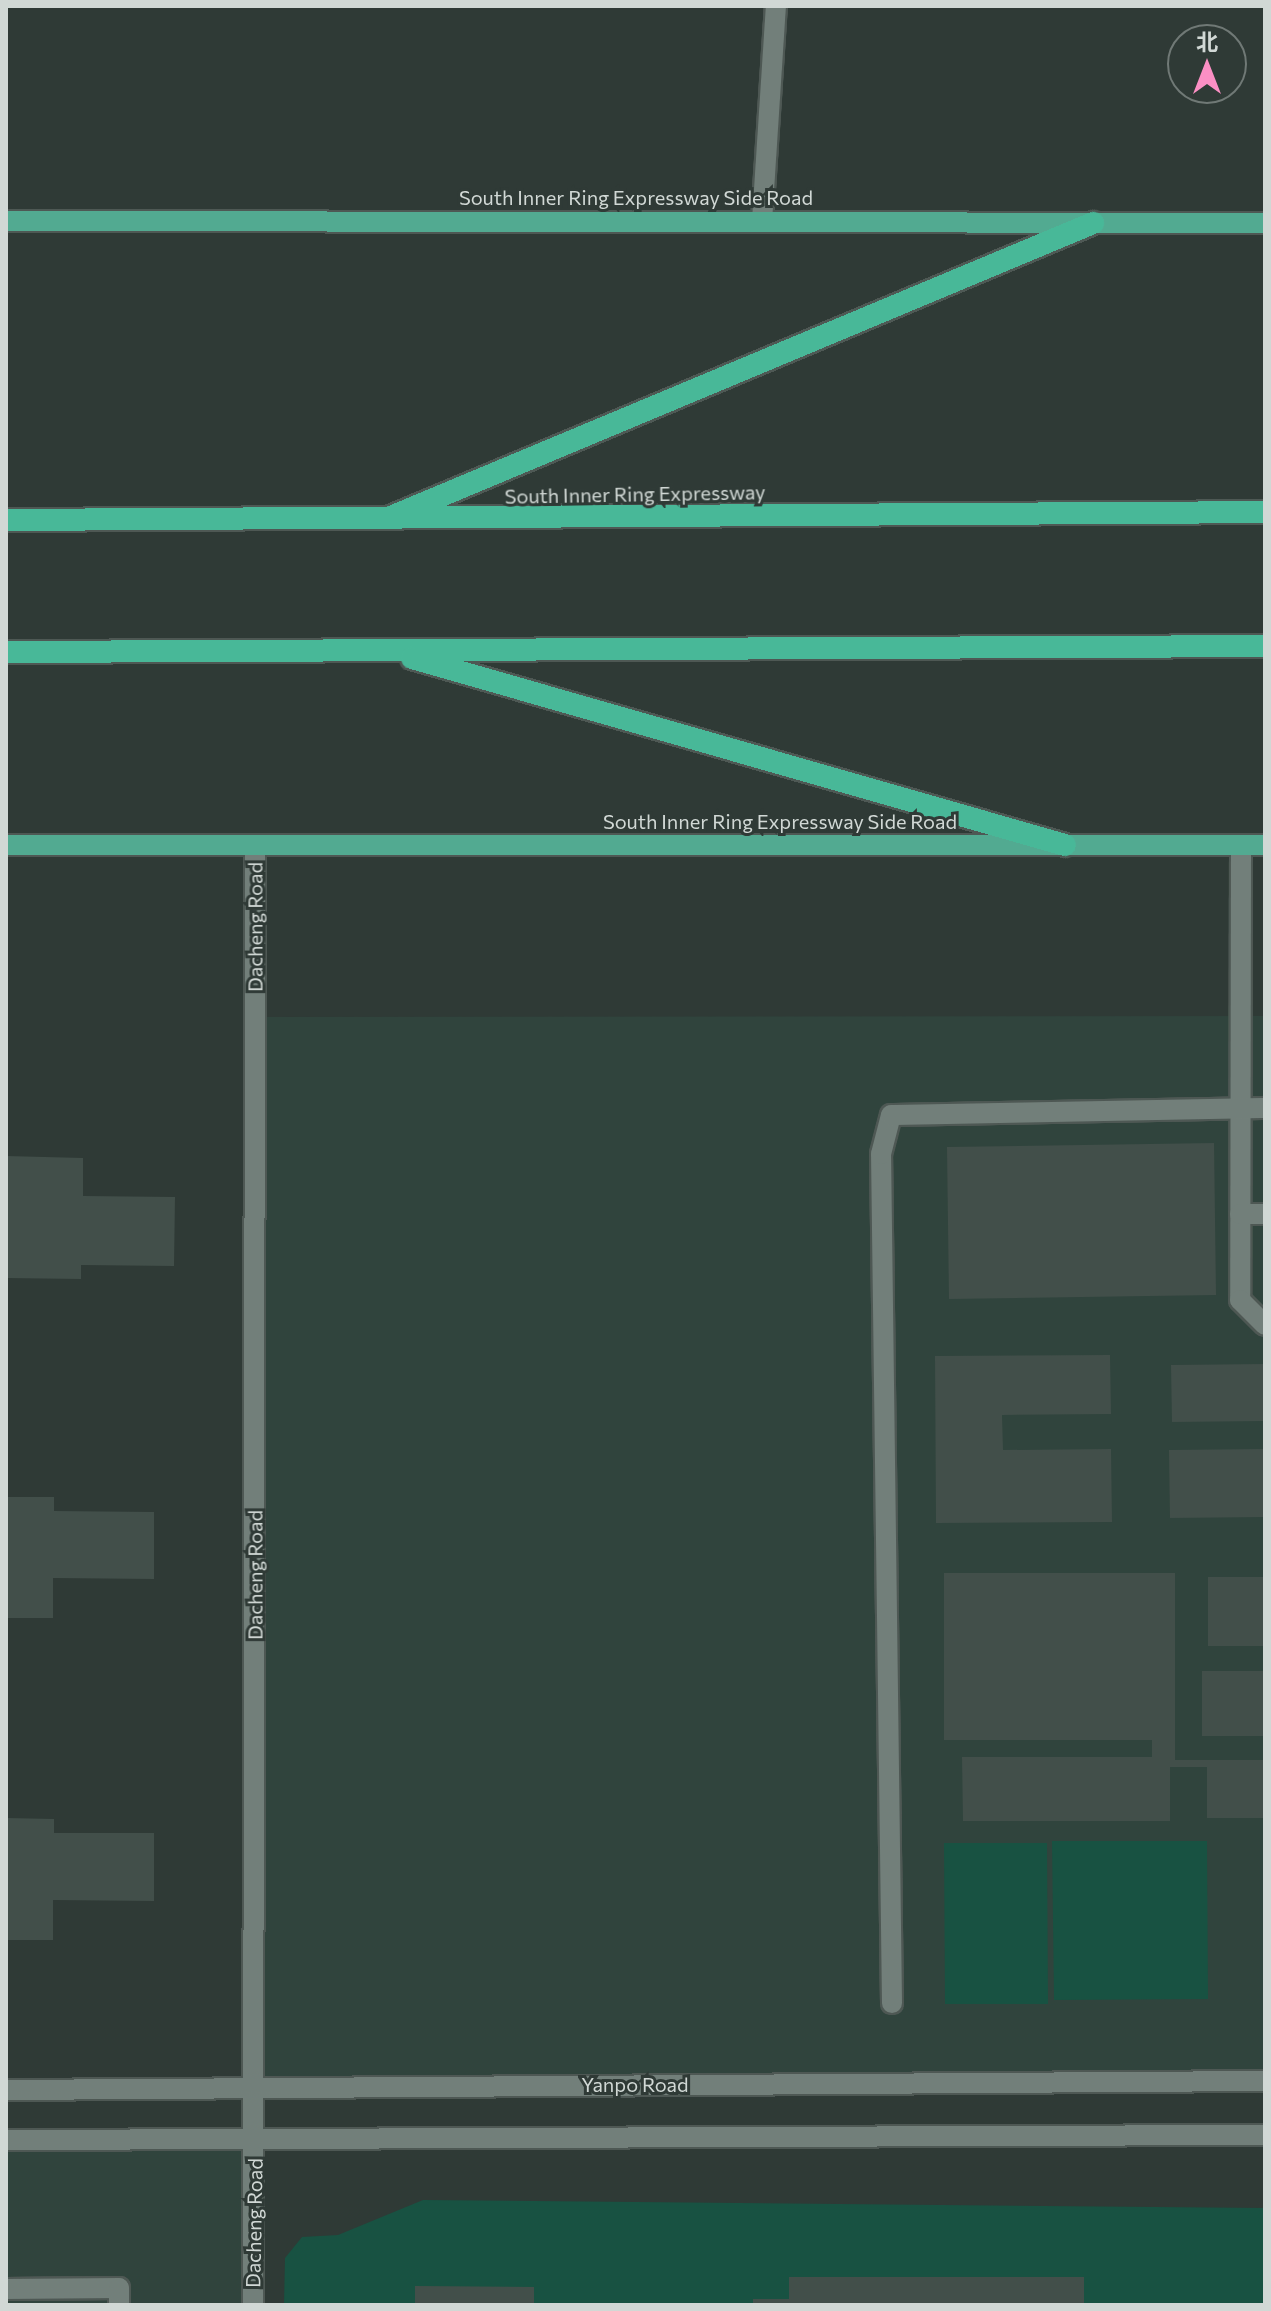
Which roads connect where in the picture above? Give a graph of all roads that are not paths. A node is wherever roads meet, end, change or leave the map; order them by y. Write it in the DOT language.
graph roads {
  1 [pos="776,6"];
  2 [pos="6,221"];
  3 [pos="762,221"];
  4 [pos="1093,223"];
  5 [pos="1265,223"];
  6 [pos="1265,512"];
  7 [pos="6,520"];
  8 [pos="381,521"];
  9 [pos="1265,646"];
  10 [pos="388,651"];
  11 [pos="6,652"];
  12 [pos="6,845"];
  13 [pos="255,845"];
  14 [pos="1065,845"];
  15 [pos="1241,845"];
  16 [pos="1265,845"];
  17 [pos="1240,1108"];
  18 [pos="1265,1108"];
  19 [pos="1240,1214"];
  20 [pos="1265,1214"];
  21 [pos="1265,1325"];
  22 [pos="892,2003"];
  23 [pos="1265,2081"];
  24 [pos="255,2085"];
  25 [pos="6,2090"];
  26 [pos="1265,2135"];
  27 [pos="255,2137"];
  28 [pos="6,2140"];
  29 [pos="6,2289"];
  30 [pos="119,2305"];
  31 [pos="253,2305"];
  1 -- 3 [label="street"];
  2 -- 3 [label="main road, South Inner Ring Expressway Side Road"];
  3 -- 4 [label="main road, South Inner Ring Expressway Side Road"];
  4 -- 5 [label="main road, South Inner Ring Expressway Side Road"];
  4 -- 8 [label="highway"];
  6 -- 8 [label="highway, South Inner Ring Expressway"];
  7 -- 8 [label="highway, South Inner Ring Expressway"];
  9 -- 10 [label="highway"];
  10 -- 11 [label="highway"];
  10 -- 14 [label="highway"];
  12 -- 13 [label="main road, South Inner Ring Expressway Side Road"];
  13 -- 14 [label="main road, South Inner Ring Expressway Side Road"];
  13 -- 24 [label="street, Dacheng Road"];
  14 -- 15 [label="main road, South Inner Ring Expressway Side Road"];
  15 -- 16 [label="main road, South Inner Ring Expressway Side Road"];
  15 -- 17 [label="street"];
  17 -- 18 [label="street"];
  17 -- 19 [label="street"];
  17 -- 22 [label="street"];
  19 -- 20 [label="street"];
  19 -- 21 [label="street"];
  23 -- 24 [label="street, Yanpo Road"];
  24 -- 25 [label="street, Yanpo Road"];
  24 -- 27 [label="street, Dacheng Road"];
  26 -- 27 [label="street"];
  27 -- 28 [label="street"];
  27 -- 31 [label="street, Dacheng Road"];
  29 -- 30 [label="street"];
}
